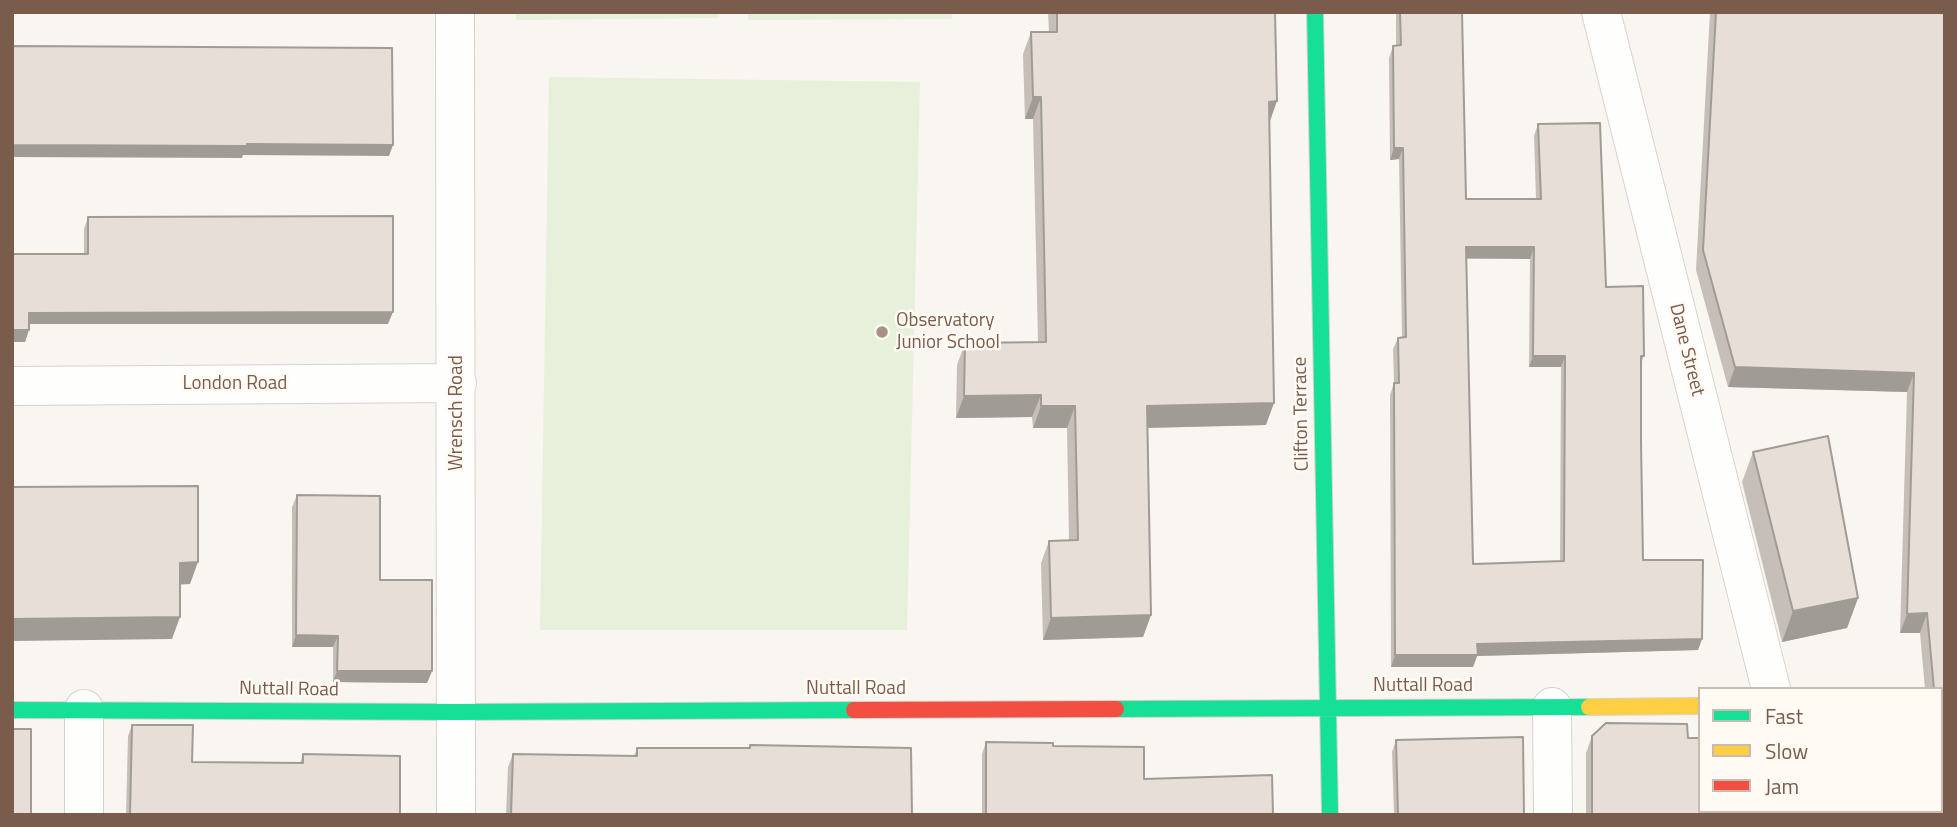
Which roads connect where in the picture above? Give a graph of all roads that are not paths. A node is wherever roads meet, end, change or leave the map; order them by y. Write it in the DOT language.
graph roads {
  1 [pos="455,12"];
  2 [pos="1315,12"];
  3 [pos="1601,12"];
  4 [pos="457,383"];
  5 [pos="12,386"];
  6 [pos="1770,687"];
  7 [pos="1698,706"];
  8 [pos="1328,707"];
  9 [pos="1552,707"];
  10 [pos="84,709"];
  11 [pos="12,710"];
  12 [pos="456,712"];
  13 [pos="84,815"];
  14 [pos="456,815"];
  15 [pos="1329,815"];
  16 [pos="1553,815"];
  1 -- 4 [label="street, Wrensch Road"];
  2 -- 8 [label="street, Clifton Terrace"];
  3 -- 6 [label="street, Dane Street"];
  4 -- 5 [label="street, London Road"];
  4 -- 12 [label="street, Wrensch Road"];
  7 -- 9 [label="street, Nuttall Road"];
  8 -- 9 [label="street, Nuttall Road"];
  8 -- 12 [label="street, Nuttall Road"];
  8 -- 15 [label="street, Clifton Terrace"];
  9 -- 16 [label="street"];
  10 -- 11 [label="street, Nuttall Road"];
  10 -- 12 [label="street, Nuttall Road"];
  10 -- 13 [label="street"];
  12 -- 14 [label="street, Wrensch Road"];
}
